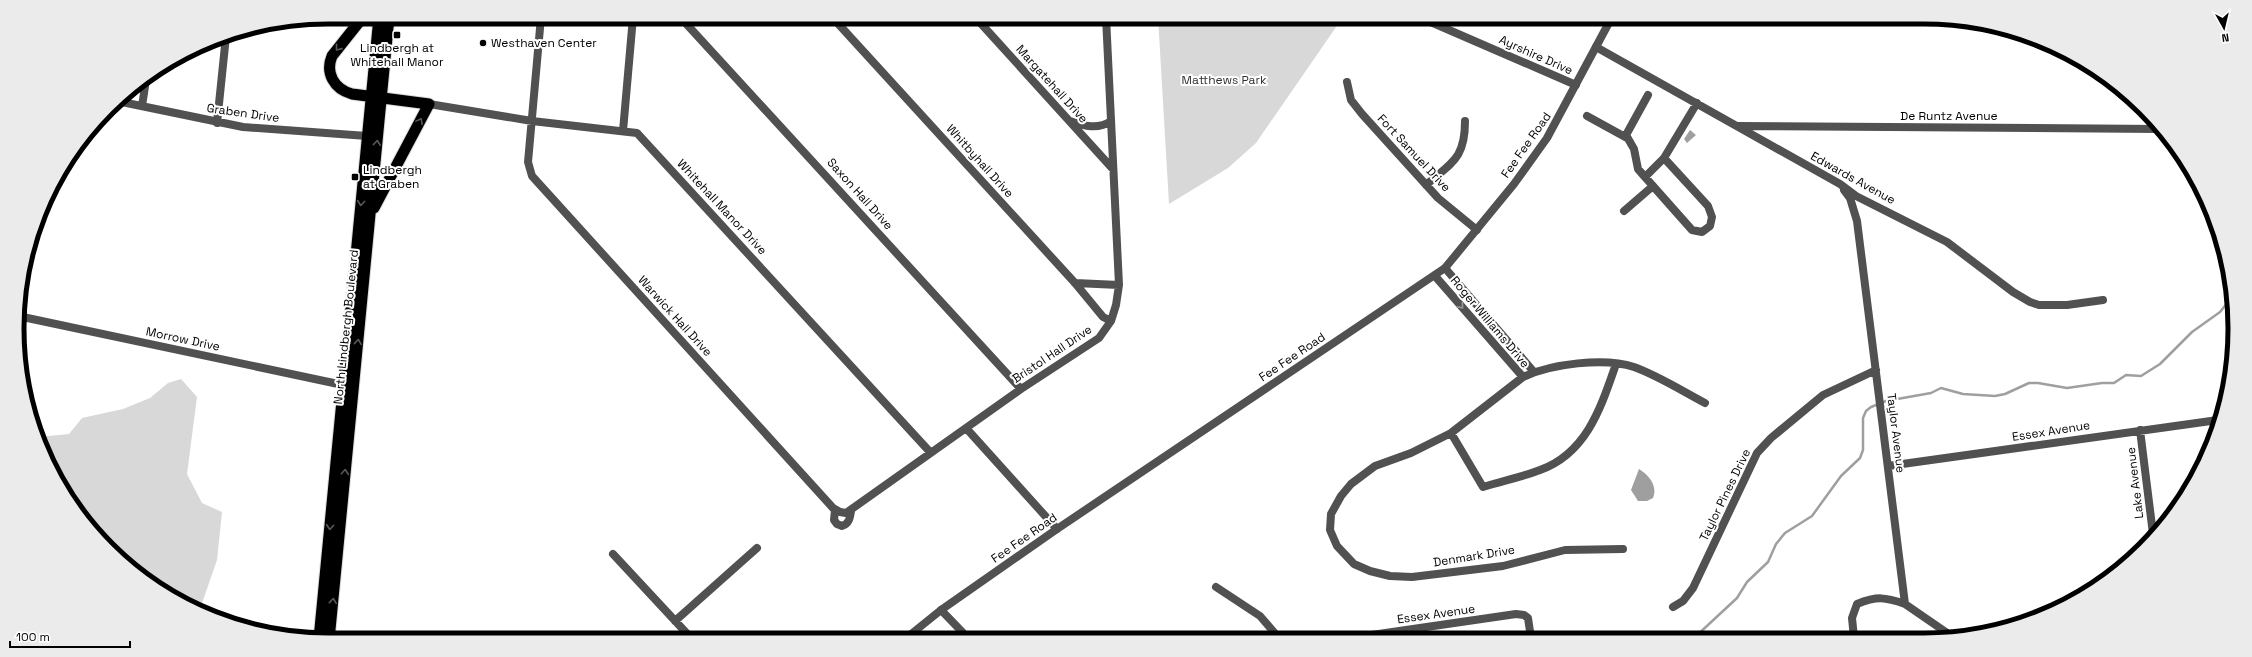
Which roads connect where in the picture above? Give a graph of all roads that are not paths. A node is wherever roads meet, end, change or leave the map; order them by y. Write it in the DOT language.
graph roads {
  1 [pos="357,24"];
  2 [pos="379,24"];
  3 [pos="388,24"];
  4 [pos="540,24"];
  5 [pos="632,24"];
  6 [pos="686,24"];
  7 [pos="838,24"];
  8 [pos="981,24"];
  9 [pos="1106,24"];
  10 [pos="1435,24"];
  11 [pos="1608,24"];
  12 [pos="225,42"];
  13 [pos="1596,47"];
  14 [pos="1347,82"];
  15 [pos="145,85"];
  16 [pos="1576,86"];
  17 [pos="1648,95"];
  18 [pos="376,97"];
  19 [pos="125,103"];
  20 [pos="1697,103"];
  21 [pos="429,104"];
  22 [pos="142,106"];
  23 [pos="1587,116"];
  24 [pos="532,121"];
  25 [pos="1070,121"];
  26 [pos="1111,121"];
  27 [pos="1464,121"];
  28 [pos="217,123"];
  29 [pos="1737,126"];
  30 [pos="2153,129"];
  31 [pos="623,131"];
  32 [pos="367,136"];
  33 [pos="1627,138"];
  34 [pos="1664,158"];
  35 [pos="1112,168"];
  36 [pos="1645,177"];
  37 [pos="1840,184"];
  38 [pos="1426,185"];
  39 [pos="1653,186"];
  40 [pos="1624,211"];
  41 [pos="370,218"];
  42 [pos="1477,230"];
  43 [pos="1445,268"];
  44 [pos="1435,276"];
  45 [pos="1075,283"];
  46 [pos="1118,285"];
  47 [pos="2103,300"];
  48 [pos="25,317"];
  49 [pos="1111,321"];
  50 [pos="1616,364"];
  51 [pos="1876,370"];
  52 [pos="1534,372"];
  53 [pos="1523,377"];
  54 [pos="343,385"];
  55 [pos="1021,389"];
  56 [pos="1705,403"];
  57 [pos="2214,421"];
  58 [pos="966,428"];
  59 [pos="2140,430"];
  60 [pos="1451,433"];
  61 [pos="930,452"];
  62 [pos="1888,466"];
  63 [pos="837,511"];
  64 [pos="851,511"];
  65 [pos="1057,529"];
  66 [pos="2152,529"];
  67 [pos="1336,546"];
  68 [pos="757,548"];
  69 [pos="1623,549"];
  70 [pos="613,554"];
  71 [pos="1216,587"];
  72 [pos="1905,604"];
  73 [pos="1673,607"];
  74 [pos="941,610"];
  75 [pos="675,621"];
  76 [pos="1945,632"];
  77 [pos="320,633"];
  78 [pos="330,633"];
  79 [pos="686,633"];
  80 [pos="912,633"];
  81 [pos="963,633"];
  82 [pos="1275,633"];
  83 [pos="1389,633"];
  84 [pos="1530,633"];
  85 [pos="1854,633"];
  1 -- 18 [label="highway, one-way"];
  2 -- 18 [label="highway, North Lindbergh Boulevard"];
  3 -- 18 [label="highway, North Lindbergh Boulevard"];
  4 -- 24 [label="street, Warwick Hall Drive"];
  5 -- 31 [label="street"];
  6 -- 55 [label="street, Saxon Hall Drive"];
  7 -- 45 [label="street, Whitbyhall Drive"];
  8 -- 25 [label="street, Margatehall Drive"];
  9 -- 26 [label="street, Bristol Hall Drive"];
  10 -- 16 [label="street, Ayrshire Drive"];
  11 -- 13 [label="street, Fee Fee Road"];
  12 -- 28 [label="street"];
  13 -- 16 [label="street, Fee Fee Road"];
  13 -- 20 [label="street, Edwards Avenue"];
  14 -- 38 [label="street, Fort Samuel Drive"];
  15 -- 22 [label="street"];
  16 -- 42 [label="street, Fee Fee Road"];
  17 -- 33 [label="street"];
  18 -- 21 [label="highway"];
  18 -- 32 [label="highway, North Lindbergh Boulevard"];
  41 -- 18 [label="highway, North Lindbergh Boulevard, one-way"];
  19 -- 22 [label="street, Graben Drive"];
  20 -- 29 [label="street, Edwards Avenue"];
  20 -- 34 [label="street"];
  21 -- 24 [label="street, Whitehall Manor Drive"];
  41 -- 21 [label="highway, one-way"];
  22 -- 28 [label="street, Graben Drive"];
  23 -- 33 [label="street"];
  24 -- 31 [label="street, Whitehall Manor Drive"];
  24 -- 63 [label="street, Warwick Hall Drive"];
  25 -- 26 [label="street"];
  25 -- 35 [label="street, Margatehall Drive"];
  26 -- 35 [label="street, Bristol Hall Drive"];
  27 -- 38 [label="street"];
  28 -- 32 [label="street, Graben Drive"];
  29 -- 30 [label="street, De Runtz Avenue"];
  29 -- 37 [label="street, Edwards Avenue"];
  31 -- 61 [label="street, Whitehall Manor Drive"];
  32 -- 54 [label="highway, North Lindbergh Boulevard, one-way"];
  33 -- 36 [label="street"];
  34 -- 36 [label="street"];
  34 -- 39 [label="street"];
  35 -- 46 [label="street, Bristol Hall Drive"];
  36 -- 39 [label="street"];
  37 -- 47 [label="street, Edwards Avenue"];
  37 -- 51 [label="street, Taylor Avenue"];
  38 -- 42 [label="street, Fort Samuel Drive"];
  39 -- 40 [label="street"];
  78 -- 41 [label="highway, North Lindbergh Boulevard, one-way"];
  42 -- 43 [label="street, Fee Fee Road"];
  43 -- 44 [label="street, Fee Fee Road"];
  43 -- 52 [label="street"];
  44 -- 53 [label="street, Roger Williams Drive, one-way"];
  44 -- 65 [label="street, Fee Fee Road"];
  45 -- 46 [label="street"];
  45 -- 49 [label="street, Whitbyhall Drive"];
  46 -- 49 [label="street, Bristol Hall Drive"];
  48 -- 54 [label="street, Morrow Drive"];
  49 -- 55 [label="street, Bristol Hall Drive"];
  50 -- 52 [label="street"];
  50 -- 56 [label="street"];
  50 -- 60 [label="street"];
  51 -- 62 [label="street, Taylor Avenue"];
  51 -- 73 [label="street, Taylor Pines Drive"];
  52 -- 53 [label="street"];
  53 -- 60 [label="street, Roger Williams Drive"];
  54 -- 77 [label="highway, North Lindbergh Boulevard, one-way"];
  55 -- 58 [label="street, Bristol Hall Drive"];
  57 -- 59 [label="street, Essex Avenue"];
  58 -- 61 [label="street, Bristol Hall Drive"];
  58 -- 65 [label="street"];
  59 -- 62 [label="street, Essex Avenue"];
  59 -- 66 [label="street, Lake Avenue"];
  60 -- 67 [label="street, Roger Williams Drive"];
  61 -- 64 [label="street, Bristol Hall Drive"];
  62 -- 72 [label="street, Taylor Avenue"];
  63 -- 64 [label="street"];
  63 -- 64 [label="street, Bristol Hall Drive"];
  65 -- 74 [label="street, Fee Fee Road"];
  67 -- 69 [label="street, Denmark Drive"];
  68 -- 75 [label="street"];
  70 -- 75 [label="street"];
  71 -- 82 [label="street"];
  72 -- 76 [label="street"];
  72 -- 85 [label="street"];
  74 -- 80 [label="street, Fee Fee Road"];
  74 -- 81 [label="street"];
  75 -- 79 [label="street"];
  83 -- 84 [label="street, Essex Avenue"];
}
